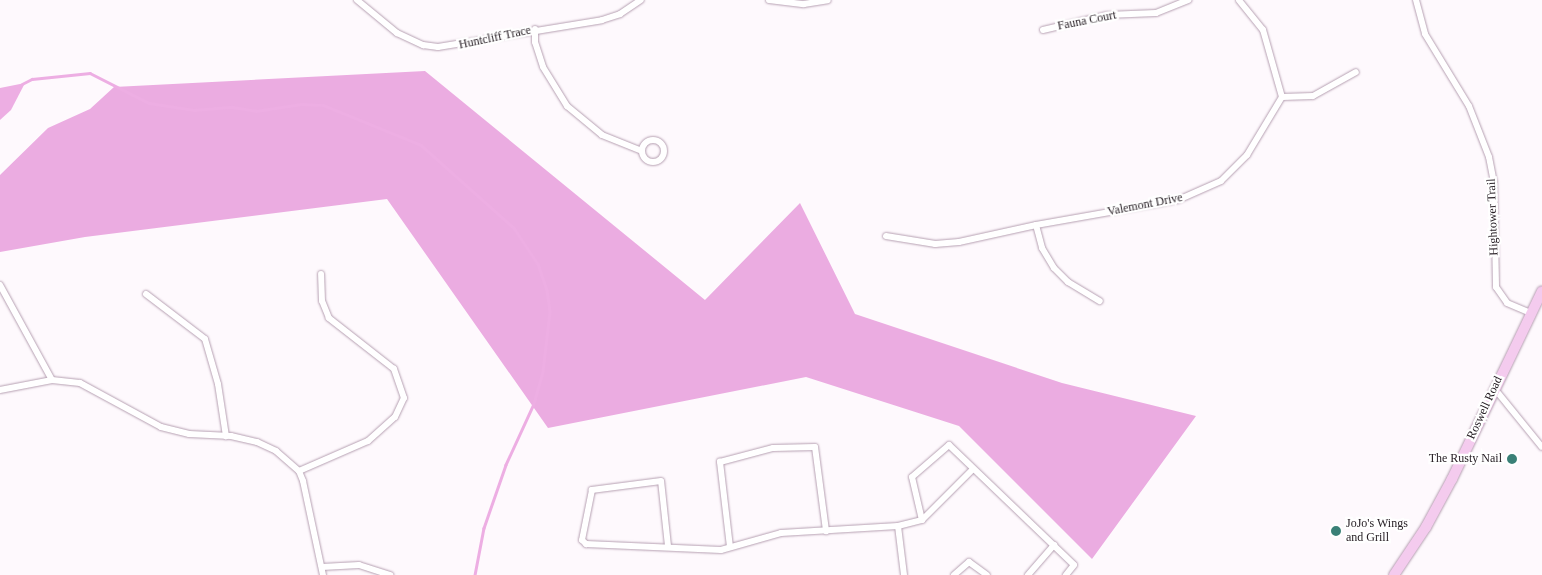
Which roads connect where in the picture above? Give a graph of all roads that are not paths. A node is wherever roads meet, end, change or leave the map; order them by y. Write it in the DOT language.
graph roads {
  1 [pos="357,0"];
  2 [pos="641,0"];
  3 [pos="769,0"];
  4 [pos="828,0"];
  5 [pos="1189,0"];
  6 [pos="1239,0"];
  7 [pos="1416,0"];
  8 [pos="535,29"];
  9 [pos="1044,30"];
  10 [pos="1356,72"];
  11 [pos="1282,97"];
  12 [pos="642,151"];
  13 [pos="1036,224"];
  14 [pos="886,236"];
  15 [pos="321,274"];
  16 [pos="0,285"];
  17 [pos="1542,291"];
  18 [pos="146,294"];
  19 [pos="1100,301"];
  20 [pos="1530,313"];
  21 [pos="52,380"];
  22 [pos="1494,388"];
  23 [pos="0,390"];
  24 [pos="226,436"];
  25 [pos="1542,447"];
  26 [pos="973,469"];
  27 [pos="298,471"];
  28 [pos="922,520"];
  29 [pos="898,526"];
  30 [pos="826,531"];
  31 [pos="1054,545"];
  32 [pos="668,546"];
  33 [pos="730,547"];
  34 [pos="322,567"];
  35 [pos="323,575"];
  36 [pos="390,575"];
  37 [pos="904,575"];
  38 [pos="954,575"];
  39 [pos="987,575"];
  40 [pos="1028,575"];
  41 [pos="1066,575"];
  42 [pos="1394,575"];
  1 -- 8 [label="street, Huntcliff Trace"];
  2 -- 8 [label="street, Huntcliff Trace"];
  3 -- 4 [label="street"];
  5 -- 9 [label="street, Fauna Court"];
  6 -- 11 [label="street"];
  7 -- 20 [label="street, Hightower Trail"];
  8 -- 12 [label="street"];
  10 -- 11 [label="street"];
  11 -- 13 [label="street, Valemont Drive"];
  13 -- 14 [label="street, Valemont Drive"];
  13 -- 19 [label="street"];
  15 -- 27 [label="street"];
  16 -- 21 [label="street"];
  17 -- 20 [label="main road, Roswell Road"];
  18 -- 24 [label="street"];
  20 -- 22 [label="main road, Roswell Road"];
  21 -- 23 [label="street"];
  21 -- 24 [label="street"];
  22 -- 25 [label="street"];
  22 -- 42 [label="main road, Roswell Road"];
  24 -- 27 [label="street"];
  26 -- 28 [label="street"];
  26 -- 28 [label="street"];
  26 -- 31 [label="street"];
  27 -- 34 [label="street"];
  28 -- 29 [label="street"];
  29 -- 30 [label="street"];
  29 -- 37 [label="street"];
  30 -- 33 [label="street"];
  30 -- 33 [label="street"];
  31 -- 40 [label="street"];
  31 -- 41 [label="street"];
  32 -- 32 [label="street"];
  32 -- 33 [label="street"];
  34 -- 35 [label="street"];
  34 -- 36 [label="street"];
  38 -- 39 [label="street"];
}
